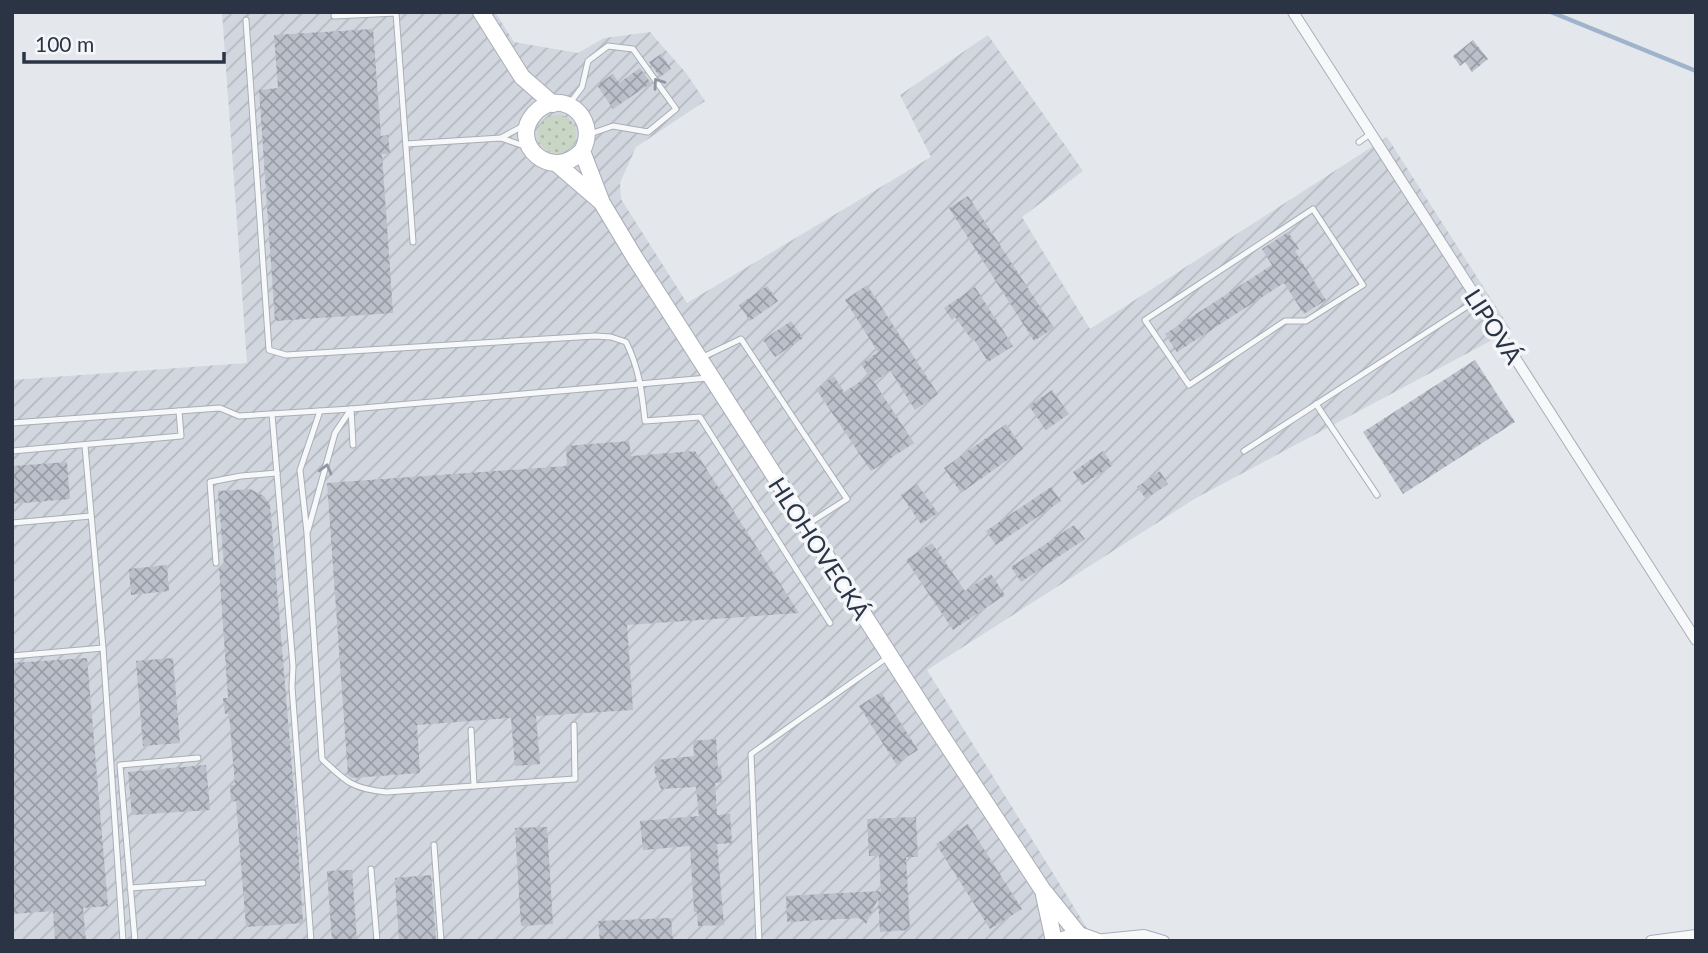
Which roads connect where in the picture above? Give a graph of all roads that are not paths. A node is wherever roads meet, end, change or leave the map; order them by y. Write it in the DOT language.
graph roads {
  1 [pos="481,12"];
  2 [pos="1293,12"];
  3 [pos="334,16"];
  4 [pos="246,20"];
  5 [pos="522,77"];
  6 [pos="561,105"];
  7 [pos="531,120"];
  8 [pos="588,134"];
  9 [pos="1370,134"];
  10 [pos="501,138"];
  11 [pos="1359,142"];
  12 [pos="406,144"];
  13 [pos="530,148"];
  14 [pos="582,151"];
  15 [pos="557,164"];
  16 [pos="602,203"];
  17 [pos="413,242"];
  18 [pos="1477,300"];
  19 [pos="1286,321"];
  20 [pos="699,358"];
  21 [pos="711,377"];
  22 [pos="641,383"];
  23 [pos="1316,404"];
  24 [pos="351,409"];
  25 [pos="179,411"];
  26 [pos="320,411"];
  27 [pos="272,414"];
  28 [pos="12,423"];
  29 [pos="353,445"];
  30 [pos="85,446"];
  31 [pos="12,451"];
  32 [pos="1244,451"];
  33 [pos="277,473"];
  34 [pos="1377,495"];
  35 [pos="91,516"];
  36 [pos="12,523"];
  37 [pos="806,526"];
  38 [pos="307,533"];
  39 [pos="216,562"];
  40 [pos="830,623"];
  41 [pos="1696,640"];
  42 [pos="103,649"];
  43 [pos="12,656"];
  44 [pos="890,656"];
  45 [pos="574,725"];
  46 [pos="471,730"];
  47 [pos="198,758"];
  48 [pos="474,786"];
  49 [pos="434,845"];
  50 [pos="371,869"];
  51 [pos="204,883"];
  52 [pos="131,888"];
  53 [pos="1042,889"];
  54 [pos="1696,935"];
  55 [pos="1141,938"];
  56 [pos="1090,939"];
  57 [pos="122,941"];
  58 [pos="135,941"];
  59 [pos="311,941"];
  60 [pos="377,941"];
  61 [pos="441,941"];
  62 [pos="759,941"];
  63 [pos="1054,941"];
  64 [pos="1060,941"];
  65 [pos="1164,941"];
  66 [pos="1651,941"];
  1 -- 5 [label="main road"];
  2 -- 9 [label="street, LIPOVÁ"];
  3 -- 12 [label="lane"];
  4 -- 22 [label="lane"];
  5 -- 6 [label="main road"];
  5 -- 7 [label="main road"];
  6 -- 7 [label="main road"];
  6 -- 8 [label="main road"];
  8 -- 6 [label="lane, one-way"];
  7 -- 10 [label="lane"];
  7 -- 13 [label="main road"];
  8 -- 14 [label="main road"];
  9 -- 11 [label="lane"];
  9 -- 18 [label="street, LIPOVÁ"];
  10 -- 12 [label="lane"];
  10 -- 13 [label="lane"];
  12 -- 17 [label="lane"];
  13 -- 15 [label="main road, HLOHOVECKÁ"];
  14 -- 15 [label="main road"];
  14 -- 16 [label="main road, HLOHOVECKÁ"];
  15 -- 16 [label="main road, HLOHOVECKÁ"];
  16 -- 20 [label="main road, HLOHOVECKÁ"];
  18 -- 23 [label="lane"];
  18 -- 41 [label="street, LIPOVÁ"];
  19 -- 19 [label="lane"];
  20 -- 21 [label="main road, HLOHOVECKÁ"];
  20 -- 37 [label="lane"];
  21 -- 22 [label="lane"];
  21 -- 37 [label="main road, HLOHOVECKÁ"];
  22 -- 24 [label="lane"];
  22 -- 40 [label="lane"];
  23 -- 32 [label="lane"];
  23 -- 34 [label="lane"];
  24 -- 26 [label="lane"];
  24 -- 29 [label="lane"];
  38 -- 24 [label="lane, one-way"];
  25 -- 27 [label="lane"];
  25 -- 28 [label="lane"];
  25 -- 30 [label="lane"];
  26 -- 27 [label="lane"];
  26 -- 38 [label="lane"];
  27 -- 33 [label="lane"];
  30 -- 31 [label="lane"];
  30 -- 35 [label="lane"];
  33 -- 39 [label="lane"];
  33 -- 59 [label="lane"];
  35 -- 36 [label="lane"];
  35 -- 42 [label="lane"];
  37 -- 44 [label="main road, HLOHOVECKÁ"];
  38 -- 48 [label="lane"];
  42 -- 43 [label="lane"];
  42 -- 57 [label="lane"];
  44 -- 53 [label="main road, HLOHOVECKÁ"];
  44 -- 62 [label="lane"];
  45 -- 48 [label="lane"];
  46 -- 48 [label="lane"];
  47 -- 52 [label="lane"];
  49 -- 61 [label="lane"];
  50 -- 60 [label="lane"];
  51 -- 52 [label="lane"];
  52 -- 58 [label="lane"];
  53 -- 56 [label="main road, HLOHOVECKÁ"];
  53 -- 63 [label="main road, HLOHOVECKÁ"];
  54 -- 66 [label="street"];
  55 -- 56 [label="street"];
  55 -- 65 [label="street"];
  56 -- 64 [label="main road"];
}
